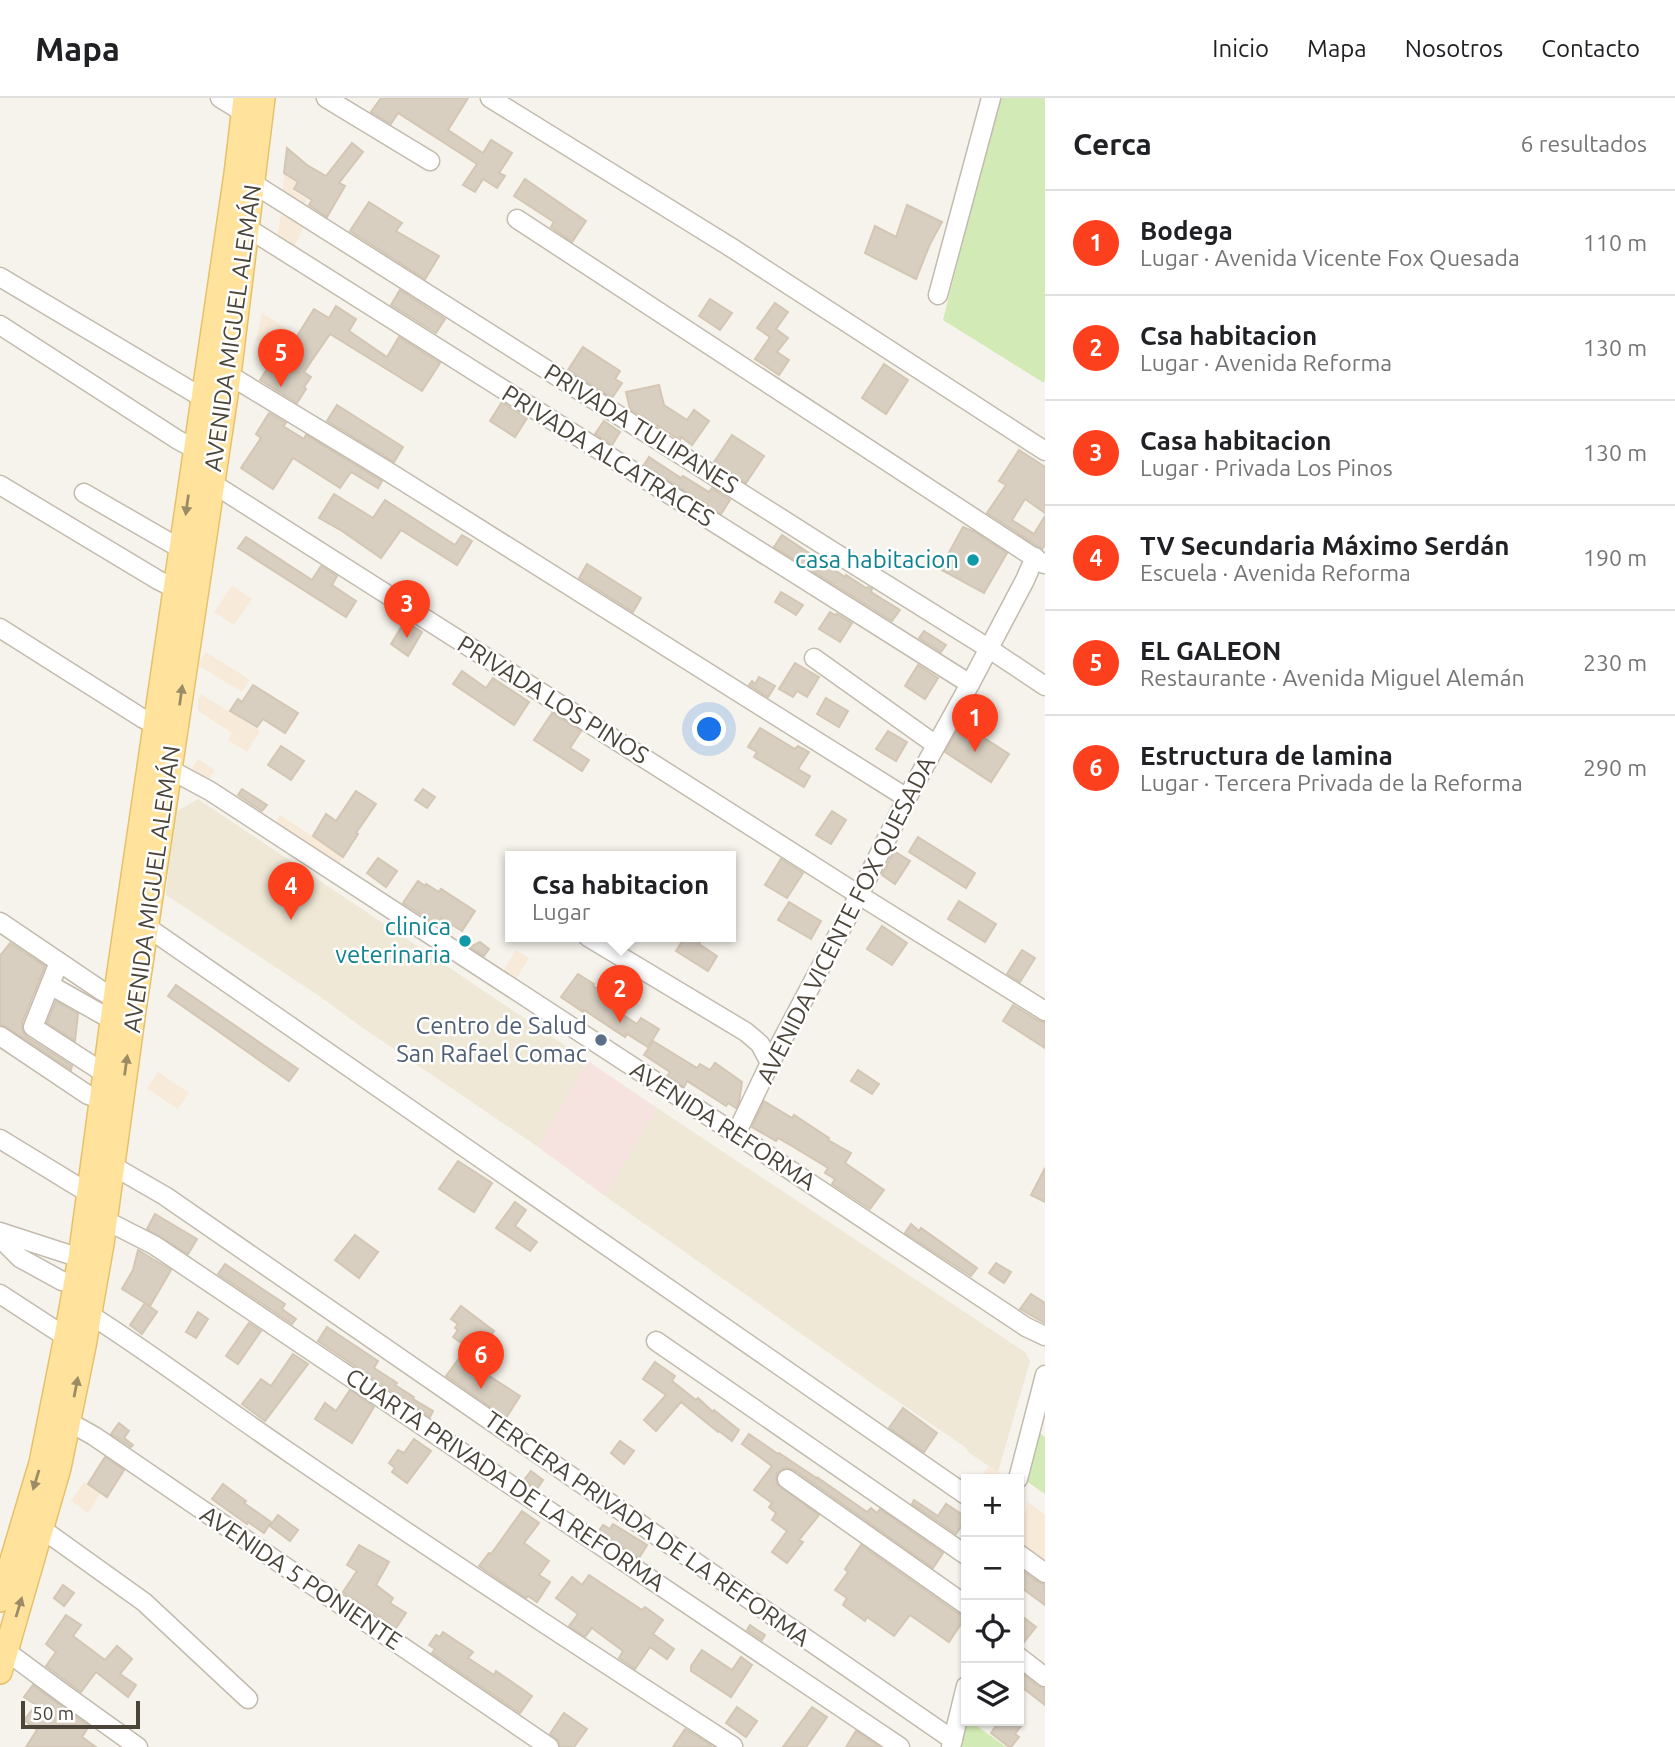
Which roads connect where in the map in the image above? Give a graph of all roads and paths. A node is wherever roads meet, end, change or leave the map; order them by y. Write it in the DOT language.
graph roads {
  1 [pos="220,98"];
  2 [pos="263,98"];
  3 [pos="326,98"];
  4 [pos="991,98"];
  5 [pos="494,99"];
  6 [pos="244,105"];
  7 [pos="430,161"];
  8 [pos="245,178"];
  9 [pos="517,219"];
  10 [pos="246,227"];
  11 [pos="0,277"];
  12 [pos="938,295"];
  13 [pos="0,326"];
  14 [pos="229,375"];
  15 [pos="203,398"];
  16 [pos="195,449"];
  17 [pos="1045,451"];
  18 [pos="212,483"];
  19 [pos="0,485"];
  20 [pos="83,492"];
  21 [pos="181,550"];
  22 [pos="1040,561"];
  23 [pos="176,589"];
  24 [pos="0,628"];
  25 [pos="988,648"];
  26 [pos="814,657"];
  27 [pos="970,684"];
  28 [pos="1045,686"];
  29 [pos="165,729"];
  30 [pos="936,745"];
  31 [pos="160,764"];
  32 [pos="907,798"];
  33 [pos="859,895"];
  34 [pos="0,922"];
  35 [pos="146,927"];
  36 [pos="596,942"];
  37 [pos="59,962"];
  38 [pos="50,985"];
  39 [pos="120,1010"];
  40 [pos="1045,1012"];
  41 [pos="0,1036"];
  42 [pos="770,1063"];
  43 [pos="104,1073"];
  44 [pos="111,1102"];
  45 [pos="736,1134"];
  46 [pos="0,1139"];
  47 [pos="103,1165"];
  48 [pos="90,1194"];
  49 [pos="105,1220"];
  50 [pos="0,1232"];
  51 [pos="0,1238"];
  52 [pos="80,1258"];
  53 [pos="76,1284"];
  54 [pos="0,1294"];
  55 [pos="89,1314"];
  56 [pos="1045,1336"];
  57 [pos="66,1337"];
  58 [pos="656,1341"];
  59 [pos="1045,1375"];
  60 [pos="60,1416"];
  61 [pos="1019,1474"];
  62 [pos="787,1479"];
  63 [pos="961,1492"];
  64 [pos="43,1530"];
  65 [pos="961,1552"];
  66 [pos="1024,1558"];
  67 [pos="1045,1573"];
  68 [pos="0,1600"];
  69 [pos="961,1601"];
  70 [pos="1024,1661"];
  71 [pos="3,1662"];
  72 [pos="1045,1677"];
  73 [pos="248,1699"];
  74 [pos="961,1706"];
  75 [pos="952,1743"];
  76 [pos="733,1746"];
  77 [pos="138,1747"];
  78 [pos="549,1747"];
  79 [pos="900,1747"];
  1 -- 6 [label="street"];
  2 -- 8 [label="main road, AVENIDA MIGUEL ALEMÁN"];
  3 -- 7 [label="street"];
  4 -- 12 [label="street"];
  5 -- 17 [label="street"];
  6 -- 8 [label="main road, AVENIDA MIGUEL ALEMÁN"];
  8 -- 10 [label="main road, AVENIDA MIGUEL ALEMÁN"];
  8 -- 15 [label="main road, AVENIDA MIGUEL ALEMÁN"];
  8 -- 25 [label="street, PRIVADA TULIPANES"];
  9 -- 22 [label="street"];
  10 -- 14 [label="main road, AVENIDA MIGUEL ALEMÁN"];
  10 -- 27 [label="street, PRIVADA ALCATRACES"];
  11 -- 15 [label="street"];
  13 -- 16 [label="street"];
  14 -- 18 [label="main road, AVENIDA MIGUEL ALEMÁN"];
  14 -- 32 [label="street"];
  15 -- 16 [label="main road, AVENIDA MIGUEL ALEMÁN"];
  16 -- 21 [label="main road, AVENIDA MIGUEL ALEMÁN, one-way"];
  29 -- 18 [label="main road, AVENIDA MIGUEL ALEMÁN, one-way"];
  18 -- 33 [label="street, PRIVADA LOS PINOS"];
  19 -- 23 [label="street"];
  20 -- 21 [label="street"];
  21 -- 23 [label="main road, AVENIDA MIGUEL ALEMÁN"];
  22 -- 25 [label="street, AVENIDA VICENTE FOX QUESADA"];
  23 -- 29 [label="main road, AVENIDA MIGUEL ALEMÁN"];
  24 -- 29 [label="street"];
  25 -- 27 [label="street, AVENIDA VICENTE FOX QUESADA"];
  25 -- 28 [label="street, PRIVADA TULIPANES"];
  26 -- 30 [label="street"];
  27 -- 30 [label="street, AVENIDA VICENTE FOX QUESADA"];
  29 -- 31 [label="main road, AVENIDA MIGUEL ALEMÁN"];
  30 -- 32 [label="street, AVENIDA VICENTE FOX QUESADA"];
  31 -- 35 [label="main road, AVENIDA MIGUEL ALEMÁN"];
  31 -- 39 [label="main road, AVENIDA MIGUEL ALEMÁN"];
  31 -- 45 [label="street, AVENIDA REFORMA"];
  32 -- 33 [label="street, AVENIDA VICENTE FOX QUESADA"];
  33 -- 40 [label="street, PRIVADA LOS PINOS"];
  33 -- 42 [label="street, AVENIDA VICENTE FOX QUESADA"];
  34 -- 37 [label="street"];
  35 -- 39 [label="main road, AVENIDA MIGUEL ALEMÁN"];
  35 -- 63 [label="street"];
  36 -- 42 [label="street"];
  37 -- 38 [label="street"];
  37 -- 39 [label="street"];
  38 -- 39 [label="street"];
  38 -- 43 [label="street"];
  39 -- 43 [label="main road, AVENIDA MIGUEL ALEMÁN"];
  44 -- 39 [label="main road, AVENIDA MIGUEL ALEMÁN, one-way"];
  41 -- 44 [label="street"];
  42 -- 45 [label="street, AVENIDA VICENTE FOX QUESADA"];
  43 -- 44 [label="main road, AVENIDA MIGUEL ALEMÁN"];
  44 -- 47 [label="main road, AVENIDA MIGUEL ALEMÁN"];
  45 -- 56 [label="street, AVENIDA REFORMA"];
  46 -- 48 [label="street"];
  47 -- 48 [label="main road, AVENIDA MIGUEL ALEMÁN"];
  47 -- 49 [label="main road, AVENIDA MIGUEL ALEMÁN"];
  47 -- 75 [label="street, TERCERA PRIVADA DE LA REFORMA"];
  48 -- 52 [label="main road, AVENIDA MIGUEL ALEMÁN"];
  49 -- 55 [label="main road, AVENIDA MIGUEL ALEMÁN"];
  49 -- 79 [label="street, CUARTA PRIVADA DE LA REFORMA"];
  50 -- 52 [label="street"];
  51 -- 53 [label="street"];
  52 -- 53 [label="main road, AVENIDA MIGUEL ALEMÁN"];
  53 -- 57 [label="main road, AVENIDA MIGUEL ALEMÁN"];
  54 -- 57 [label="street"];
  60 -- 55 [label="main road, AVENIDA MIGUEL ALEMÁN, one-way"];
  55 -- 76 [label="street"];
  57 -- 60 [label="main road, AVENIDA MIGUEL ALEMÁN"];
  58 -- 65 [label="street"];
  59 -- 61 [label="street"];
  60 -- 64 [label="main road, AVENIDA MIGUEL ALEMÁN"];
  60 -- 68 [label="main road, AVENIDA MIGUEL ALEMÁN, one-way"];
  60 -- 78 [label="street, AVENIDA 5 PONIENTE"];
  62 -- 69 [label="street"];
  71 -- 64 [label="main road, AVENIDA MIGUEL ALEMÁN, one-way"];
  64 -- 73 [label="street"];
  66 -- 67 [label="street"];
  70 -- 72 [label="street"];
  71 -- 77 [label="street"];
  74 -- 75 [label="street"];
}
